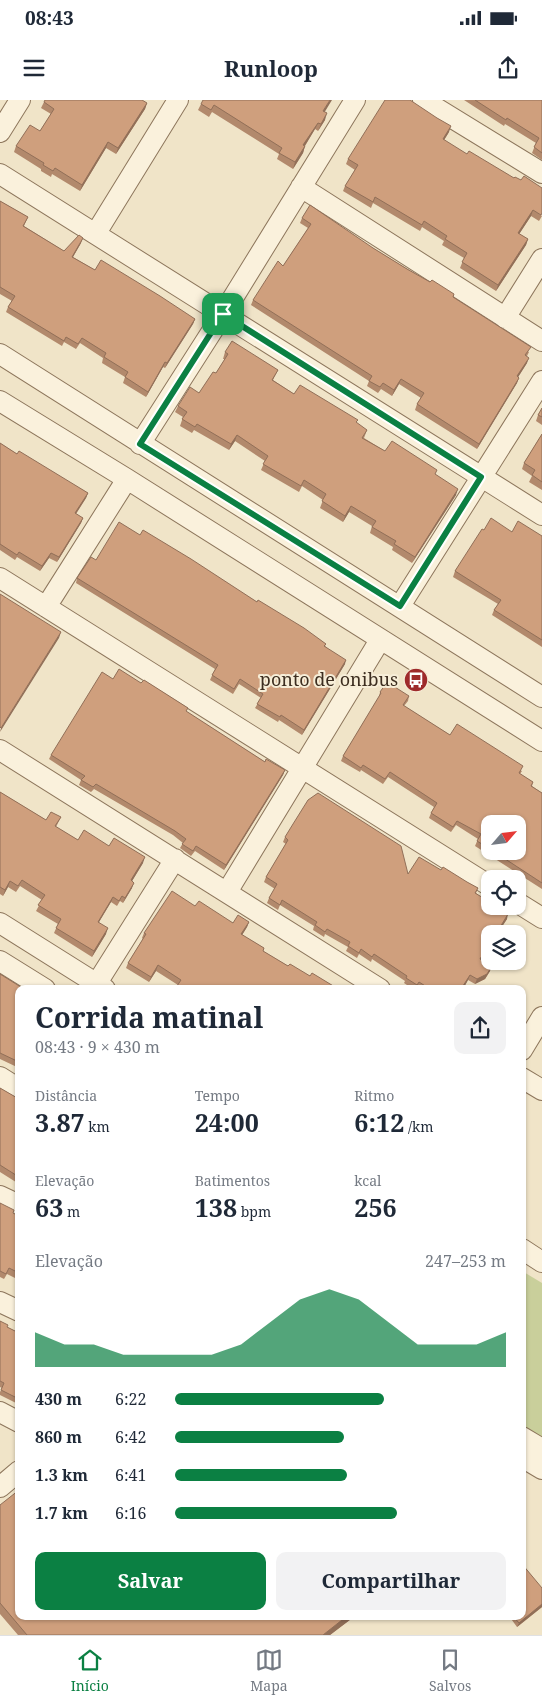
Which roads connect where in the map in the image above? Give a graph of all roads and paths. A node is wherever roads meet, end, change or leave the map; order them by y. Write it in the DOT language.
graph roads {
  1 [pos="20,100"];
  2 [pos="178,100"];
  3 [pos="355,100"];
  4 [pos="423,100"];
  5 [pos="0,132"];
  6 [pos="542,173"];
  7 [pos="0,174"];
  8 [pos="300,187"];
  9 [pos="96,233"];
  10 [pos="542,259"];
  11 [pos="223,314"];
  12 [pos="505,318"];
  13 [pos="542,341"];
  14 [pos="2,358"];
  15 [pos="542,381"];
  16 [pos="0,402"];
  17 [pos="140,444"];
  18 [pos="481,477"];
  19 [pos="127,479"];
  20 [pos="542,515"];
  21 [pos="0,578"];
  22 [pos="400,606"];
  23 [pos="46,607"];
  24 [pos="380,640"];
  25 [pos="542,697"];
  26 [pos="540,734"];
  27 [pos="0,750"];
  28 [pos="302,768"];
  29 [pos="175,859"];
  30 [pos="481,880"];
  31 [pos="227,892"];
  32 [pos="526,908"];
  33 [pos="542,918"];
  34 [pos="0,923"];
  35 [pos="0,961"];
  36 [pos="39,985"];
  37 [pos="99,985"];
  38 [pos="102,985"];
  39 [pos="374,985"];
  40 [pos="542,1017"];
  41 [pos="526,1043"];
  42 [pos="0,1077"];
  43 [pos="526,1080"];
  44 [pos="15,1086"];
  45 [pos="542,1090"];
  46 [pos="0,1196"];
  47 [pos="15,1203"];
  48 [pos="526,1252"];
  49 [pos="542,1262"];
  50 [pos="0,1302"];
  51 [pos="15,1309"];
  52 [pos="0,1412"];
  53 [pos="15,1420"];
  54 [pos="526,1439"];
  55 [pos="542,1449"];
  56 [pos="526,1460"];
  57 [pos="542,1470"];
  58 [pos="15,1474"];
  59 [pos="0,1487"];
  1 -- 5 [label="street"];
  2 -- 9 [label="street"];
  3 -- 8 [label="street"];
  4 -- 6 [label="street"];
  7 -- 9 [label="street"];
  8 -- 11 [label="street"];
  8 -- 12 [label="street"];
  9 -- 11 [label="street"];
  10 -- 12 [label="street"];
  11 -- 17 [label="street"];
  11 -- 18 [label="street"];
  12 -- 13 [label="street"];
  14 -- 17 [label="street"];
  15 -- 18 [label="street"];
  16 -- 19 [label="street"];
  17 -- 22 [label="street"];
  18 -- 20 [label="street"];
  18 -- 22 [label="street"];
  19 -- 23 [label="street"];
  19 -- 24 [label="street"];
  21 -- 23 [label="street"];
  22 -- 25 [label="street"];
  23 -- 28 [label="street"];
  24 -- 26 [label="street"];
  24 -- 28 [label="street"];
  27 -- 29 [label="street"];
  28 -- 30 [label="street"];
  28 -- 31 [label="street"];
  29 -- 31 [label="street"];
  29 -- 38 [label="street"];
  31 -- 39 [label="street"];
  32 -- 33 [label="street"];
  34 -- 37 [label="street"];
  35 -- 36 [label="street"];
  40 -- 41 [label="street"];
  42 -- 44 [label="street"];
  43 -- 45 [label="street"];
  46 -- 47 [label="street"];
  48 -- 49 [label="street"];
  50 -- 51 [label="street"];
  52 -- 53 [label="street"];
  54 -- 55 [label="street"];
  56 -- 57 [label="street"];
  58 -- 59 [label="street"];
}
